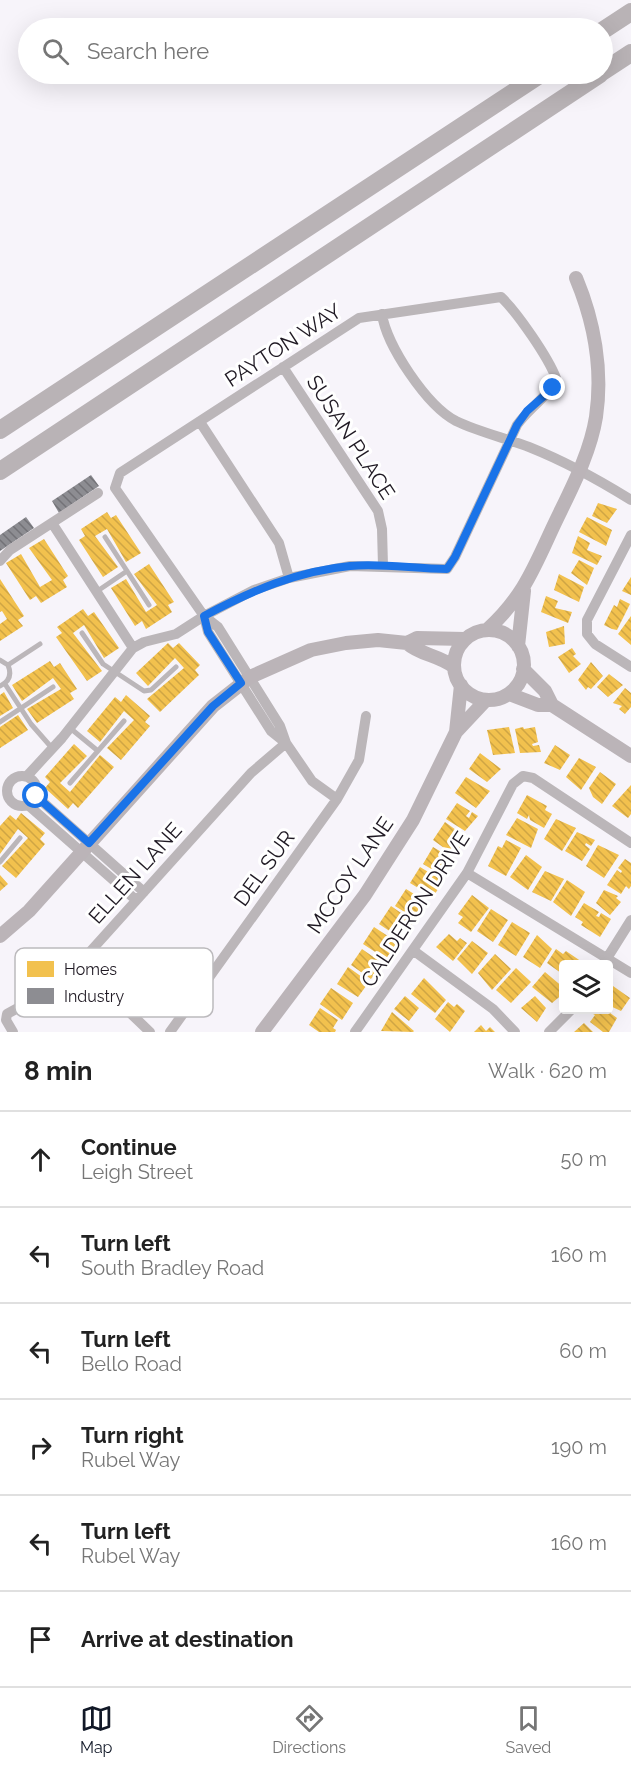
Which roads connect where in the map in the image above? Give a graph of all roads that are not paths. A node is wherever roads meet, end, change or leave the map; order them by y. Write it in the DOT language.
graph roads {
  1 [pos="631,12"];
  2 [pos="613,24"];
  3 [pos="631,53"];
  4 [pos="613,65"];
  5 [pos="526,84"];
  6 [pos="585,84"];
  7 [pos="576,278"];
  8 [pos="382,314"];
  9 [pos="283,367"];
  10 [pos="200,422"];
  11 [pos="0,430"];
  12 [pos="510,441"];
  13 [pos="0,471"];
  14 [pos="579,471"];
  15 [pos="98,492"];
  16 [pos="631,500"];
  17 [pos="52,523"];
  18 [pos="631,535"];
  19 [pos="105,537"];
  20 [pos="0,561"];
  21 [pos="383,566"];
  22 [pos="127,571"];
  23 [pos="289,578"];
  24 [pos="524,591"];
  25 [pos="96,592"];
  26 [pos="149,605"];
  27 [pos="204,616"];
  28 [pos="487,630"];
  29 [pos="82,633"];
  30 [pos="465,639"];
  31 [pos="407,643"];
  32 [pos="40,644"];
  33 [pos="518,646"];
  34 [pos="133,648"];
  35 [pos="0,660"];
  36 [pos="8,665"];
  37 [pos="176,667"];
  38 [pos="454,667"];
  39 [pos="631,667"];
  40 [pos="523,669"];
  41 [pos="114,671"];
  42 [pos="245,680"];
  43 [pos="2,685"];
  44 [pos="461,685"];
  45 [pos="53,687"];
  46 [pos="509,694"];
  47 [pos="486,700"];
  48 [pos="552,705"];
  49 [pos="21,709"];
  50 [pos="366,716"];
  51 [pos="124,721"];
  52 [pos="0,722"];
  53 [pos="70,728"];
  54 [pos="456,732"];
  55 [pos="286,744"];
  56 [pos="52,748"];
  57 [pos="98,751"];
  58 [pos="631,756"];
  59 [pos="27,776"];
  60 [pos="70,783"];
  61 [pos="36,796"];
  62 [pos="8,797"];
  63 [pos="337,799"];
  64 [pos="28,805"];
  65 [pos="0,806"];
  66 [pos="20,838"];
  67 [pos="631,843"];
  68 [pos="85,847"];
  69 [pos="0,862"];
  70 [pos="467,873"];
  71 [pos="140,896"];
  72 [pos="631,920"];
  73 [pos="0,936"];
  74 [pos="93,948"];
  75 [pos="414,951"];
  76 [pos="602,960"];
  77 [pos="606,960"];
  78 [pos="613,965"];
  79 [pos="213,972"];
  80 [pos="631,973"];
  81 [pos="15,1010"];
  82 [pos="567,1014"];
  83 [pos="134,1017"];
  84 [pos="181,1017"];
  85 [pos="13,1032"];
  86 [pos="150,1032"];
  87 [pos="170,1032"];
  88 [pos="262,1032"];
  89 [pos="355,1032"];
  90 [pos="515,1032"];
  91 [pos="549,1032"];
  1 -- 2 [label="highway"];
  3 -- 4 [label="highway"];
  5 -- 11 [label="highway"];
  6 -- 13 [label="highway"];
  7 -- 14 [label="street"];
  8 -- 9 [label="street, PAYTON WAY"];
  8 -- 12 [label="street"];
  8 -- 12 [label="street, PAYTON WAY"];
  9 -- 10 [label="street, PAYTON WAY"];
  9 -- 21 [label="street, SUSAN PLACE"];
  10 -- 23 [label="street"];
  10 -- 27 [label="street, PAYTON WAY"];
  12 -- 14 [label="street"];
  12 -- 21 [label="street"];
  14 -- 16 [label="street"];
  14 -- 24 [label="street"];
  15 -- 17 [label="street"];
  17 -- 20 [label="street"];
  17 -- 25 [label="street"];
  18 -- 39 [label="street"];
  19 -- 22 [label="lane"];
  21 -- 23 [label="street"];
  22 -- 25 [label="lane"];
  22 -- 26 [label="lane"];
  23 -- 27 [label="street"];
  24 -- 28 [label="street"];
  24 -- 33 [label="street"];
  25 -- 34 [label="street"];
  27 -- 34 [label="street"];
  27 -- 42 [label="street"];
  28 -- 30 [label="street"];
  28 -- 33 [label="street"];
  29 -- 41 [label="lane"];
  30 -- 31 [label="street"];
  30 -- 38 [label="street"];
  31 -- 38 [label="street"];
  31 -- 42 [label="street"];
  32 -- 36 [label="lane"];
  33 -- 40 [label="street"];
  34 -- 41 [label="street"];
  35 -- 36 [label="lane"];
  36 -- 43 [label="lane"];
  37 -- 41 [label="lane"];
  38 -- 44 [label="street"];
  40 -- 46 [label="street"];
  40 -- 48 [label="street"];
  41 -- 53 [label="street"];
  42 -- 55 [label="street"];
  42 -- 68 [label="street"];
  43 -- 49 [label="lane"];
  44 -- 47 [label="street"];
  44 -- 54 [label="street, MCCOY LANE"];
  45 -- 49 [label="lane"];
  46 -- 47 [label="street"];
  46 -- 48 [label="street"];
  47 -- 54 [label="street, MCCOY LANE"];
  48 -- 58 [label="street"];
  49 -- 52 [label="lane"];
  49 -- 56 [label="lane"];
  50 -- 63 [label="street, DEL SUR"];
  51 -- 57 [label="lane"];
  53 -- 56 [label="street"];
  53 -- 57 [label="lane"];
  54 -- 88 [label="street, MCCOY LANE"];
  55 -- 63 [label="street"];
  55 -- 71 [label="street, ELLEN LANE"];
  56 -- 59 [label="street"];
  57 -- 60 [label="lane"];
  59 -- 61 [label="street"];
  59 -- 62 [label="street"];
  61 -- 64 [label="street"];
  61 -- 68 [label="street"];
  62 -- 64 [label="street"];
  62 -- 65 [label="street"];
  63 -- 79 [label="street, DEL SUR"];
  64 -- 68 [label="street"];
  66 -- 69 [label="lane"];
  67 -- 70 [label="street, CALDERON DRIVE"];
  68 -- 71 [label="street"];
  68 -- 73 [label="street"];
  70 -- 75 [label="street, CALDERON DRIVE"];
  70 -- 76 [label="street"];
  71 -- 74 [label="street, ELLEN LANE"];
  72 -- 77 [label="street"];
  75 -- 89 [label="street, CALDERON DRIVE"];
  75 -- 90 [label="street"];
  78 -- 80 [label="street"];
  81 -- 85 [label="street, ELLEN LANE"];
  82 -- 91 [label="street"];
  83 -- 86 [label="street"];
  84 -- 87 [label="street, DEL SUR"];
}
